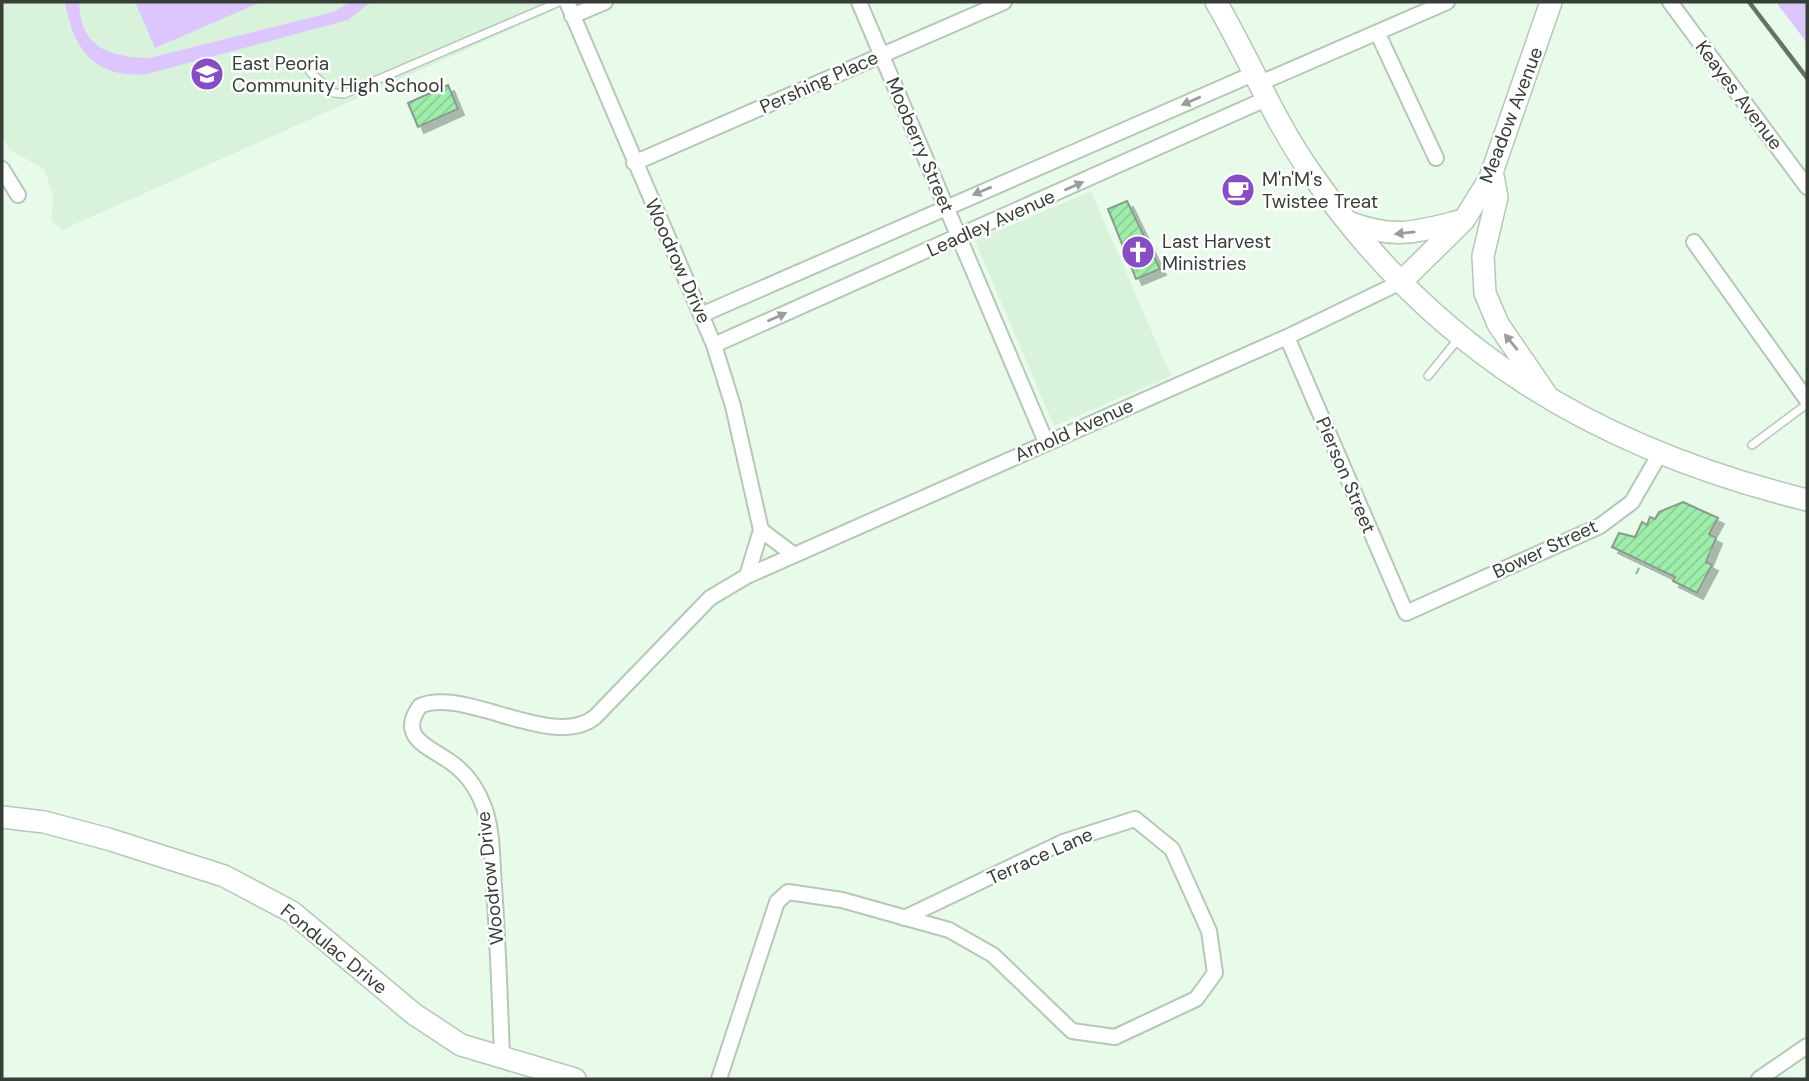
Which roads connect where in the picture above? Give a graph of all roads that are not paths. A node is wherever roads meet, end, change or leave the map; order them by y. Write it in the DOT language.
graph roads {
  1 [pos="559,2"];
  2 [pos="605,2"];
  3 [pos="859,2"];
  4 [pos="1003,2"];
  5 [pos="1216,2"];
  6 [pos="1447,2"];
  7 [pos="1551,2"];
  8 [pos="1670,2"];
  9 [pos="570,9"];
  10 [pos="1378,34"];
  11 [pos="881,54"];
  12 [pos="310,72"];
  13 [pos="1259,86"];
  14 [pos="1436,158"];
  15 [pos="635,163"];
  16 [pos="2,169"];
  17 [pos="1493,171"];
  18 [pos="1807,187"];
  19 [pos="18,195"];
  20 [pos="946,207"];
  21 [pos="1464,220"];
  22 [pos="1346,222"];
  23 [pos="959,237"];
  24 [pos="1694,242"];
  25 [pos="1401,282"];
  26 [pos="701,315"];
  27 [pos="1287,337"];
  28 [pos="1459,337"];
  29 [pos="714,345"];
  30 [pos="1428,376"];
  31 [pos="1549,398"];
  32 [pos="1807,402"];
  33 [pos="1046,442"];
  34 [pos="1752,445"];
  35 [pos="1659,454"];
  36 [pos="1807,500"];
  37 [pos="761,530"];
  38 [pos="794,555"];
  39 [pos="747,576"];
  40 [pos="1406,613"];
  41 [pos="2,817"];
  42 [pos="904,918"];
  43 [pos="1807,1046"];
  44 [pos="502,1057"];
  45 [pos="575,1079"];
  46 [pos="719,1079"];
  47 [pos="1759,1079"];
  1 -- 12 [label="lane"];
  2 -- 9 [label="street"];
  3 -- 11 [label="street, Mooberry Street"];
  4 -- 11 [label="street, Pershing Place"];
  5 -- 13 [label="main road"];
  6 -- 10 [label="street, Leadley Avenue"];
  7 -- 17 [label="main road, Meadow Avenue"];
  8 -- 18 [label="street, Keayes Avenue"];
  9 -- 15 [label="street, Woodrow Drive"];
  10 -- 13 [label="street, Leadley Avenue"];
  10 -- 14 [label="street"];
  11 -- 15 [label="street, Pershing Place"];
  11 -- 20 [label="street, Mooberry Street"];
  13 -- 20 [label="street, Leadley Avenue, one-way"];
  13 -- 22 [label="main road"];
  23 -- 13 [label="street, Leadley Avenue, one-way"];
  15 -- 26 [label="street, Woodrow Drive"];
  16 -- 19 [label="street"];
  17 -- 21 [label="main road, Meadow Avenue"];
  31 -- 17 [label="main road, one-way"];
  20 -- 23 [label="street, Mooberry Street"];
  20 -- 26 [label="street, Leadley Avenue"];
  21 -- 22 [label="main road, one-way"];
  21 -- 25 [label="main road, Meadow Avenue"];
  22 -- 25 [label="main road"];
  29 -- 23 [label="street, Leadley Avenue, one-way"];
  23 -- 33 [label="street, Mooberry Street"];
  24 -- 32 [label="street"];
  25 -- 27 [label="street, Arnold Avenue"];
  25 -- 28 [label="main road"];
  26 -- 29 [label="street, Woodrow Drive"];
  27 -- 33 [label="street, Arnold Avenue"];
  27 -- 40 [label="street, Pierson Street"];
  28 -- 30 [label="lane"];
  28 -- 31 [label="main road"];
  29 -- 37 [label="street, Woodrow Drive"];
  31 -- 35 [label="main road"];
  32 -- 34 [label="lane"];
  33 -- 38 [label="street, Arnold Avenue"];
  35 -- 36 [label="main road"];
  35 -- 40 [label="street, Bower Street"];
  37 -- 38 [label="street"];
  37 -- 39 [label="street, Woodrow Drive"];
  38 -- 39 [label="street, Arnold Avenue"];
  39 -- 44 [label="street, Woodrow Drive"];
  41 -- 44 [label="main road, Fondulac Drive"];
  42 -- 42 [label="street, Terrace Lane"];
  42 -- 46 [label="street, Terrace Lane"];
  43 -- 47 [label="street"];
  44 -- 45 [label="main road, Fondulac Drive"];
}
